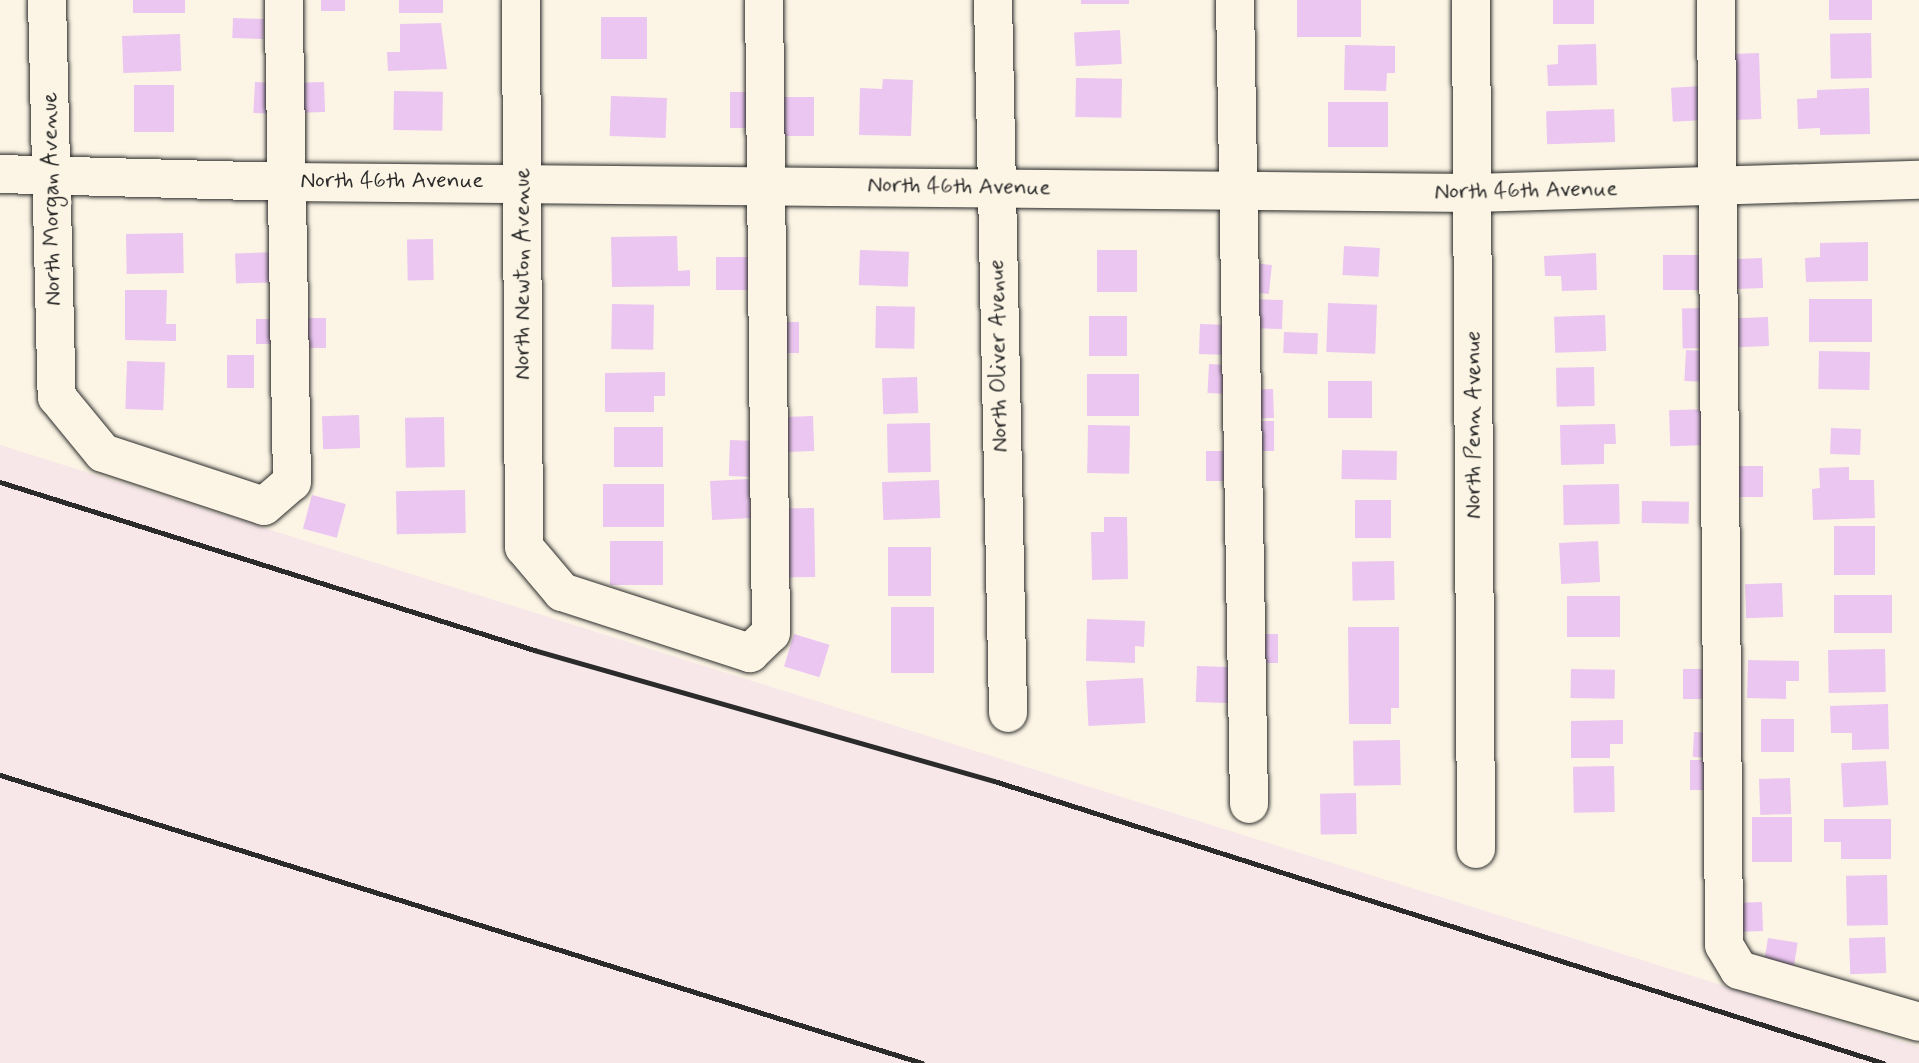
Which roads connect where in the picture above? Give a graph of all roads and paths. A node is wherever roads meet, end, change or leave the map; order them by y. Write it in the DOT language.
graph roads {
  1 [pos="47,0"];
  2 [pos="284,0"];
  3 [pos="521,0"];
  4 [pos="764,0"];
  5 [pos="993,0"];
  6 [pos="1235,0"];
  7 [pos="1471,0"];
  8 [pos="1716,0"];
  9 [pos="0,174"];
  10 [pos="51,175"];
  11 [pos="1919,180"];
  12 [pos="523,181"];
  13 [pos="286,182"];
  14 [pos="765,184"];
  15 [pos="1716,186"];
  16 [pos="995,187"];
  17 [pos="1238,191"];
  18 [pos="1473,193"];
  19 [pos="1008,713"];
  20 [pos="1249,804"];
  21 [pos="1476,849"];
  22 [pos="1919,1022"];
  1 -- 10 [label="street, North Morgan Avenue"];
  2 -- 13 [label="street"];
  3 -- 12 [label="street, North Newton Avenue"];
  4 -- 14 [label="street"];
  5 -- 16 [label="street, North Oliver Avenue"];
  6 -- 17 [label="street"];
  7 -- 18 [label="street, North Penn Avenue"];
  8 -- 15 [label="street"];
  9 -- 10 [label="street, North 46th Avenue"];
  10 -- 13 [label="street, North 46th Avenue"];
  10 -- 13 [label="street, North Morgan Avenue"];
  11 -- 15 [label="street, North 46th Avenue"];
  12 -- 13 [label="street, North 46th Avenue"];
  12 -- 14 [label="street, North 46th Avenue"];
  12 -- 14 [label="street, North Newton Avenue"];
  14 -- 16 [label="street, North 46th Avenue"];
  15 -- 18 [label="street, North 46th Avenue"];
  15 -- 22 [label="street"];
  16 -- 17 [label="street, North 46th Avenue"];
  16 -- 19 [label="street, North Oliver Avenue"];
  17 -- 18 [label="street, North 46th Avenue"];
  17 -- 20 [label="street"];
  18 -- 21 [label="street, North Penn Avenue"];
}
